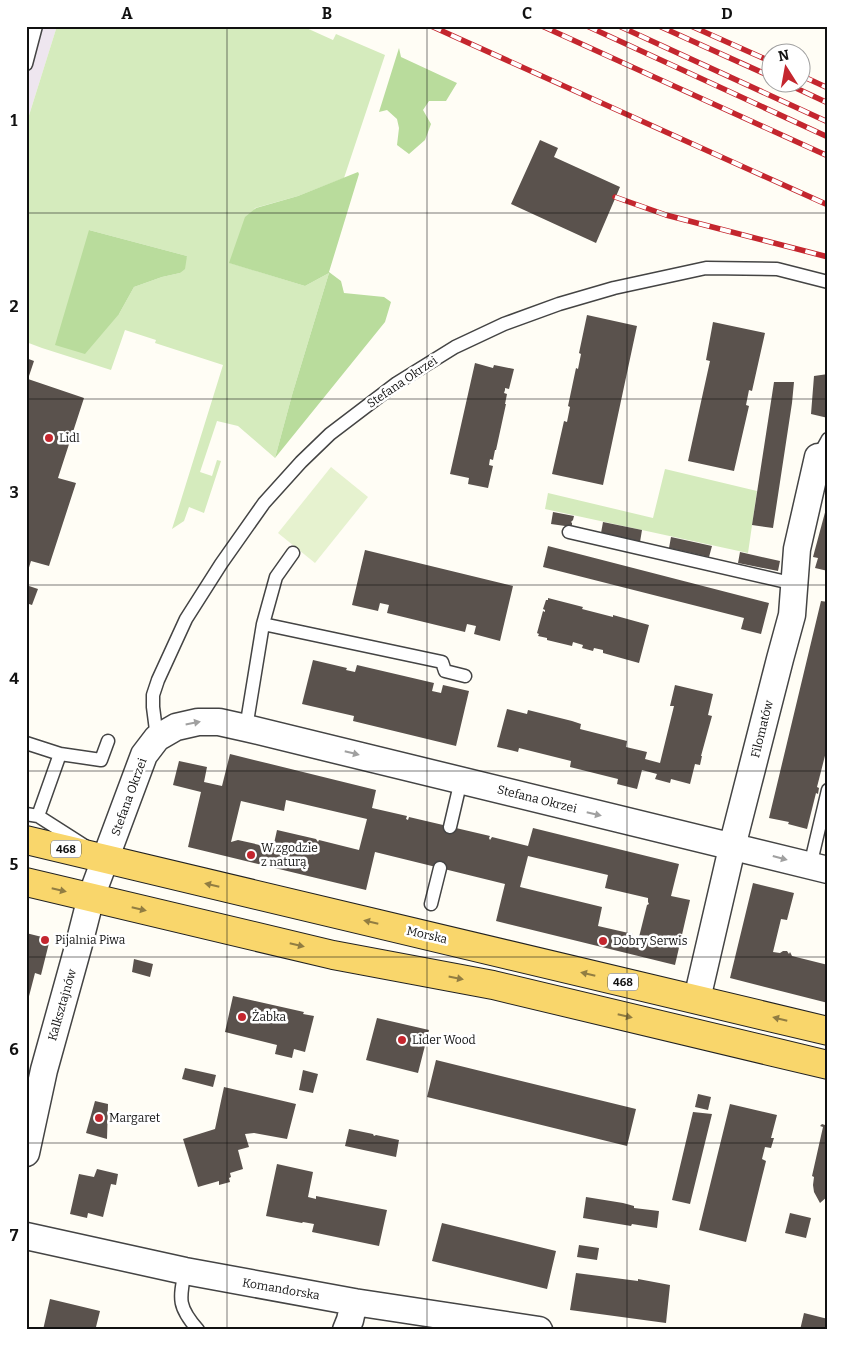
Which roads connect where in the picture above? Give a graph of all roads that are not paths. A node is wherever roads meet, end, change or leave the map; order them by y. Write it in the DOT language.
graph roads {
  1 [pos="36,26"];
  2 [pos="26,64"];
  3 [pos="828,282"];
  4 [pos="823,448"];
  5 [pos="569,532"];
  6 [pos="293,553"];
  7 [pos="795,584"];
  8 [pos="263,624"];
  9 [pos="466,676"];
  10 [pos="246,728"];
  11 [pos="157,738"];
  12 [pos="108,741"];
  13 [pos="26,743"];
  14 [pos="60,754"];
  15 [pos="461,780"];
  16 [pos="828,790"];
  17 [pos="30,823"];
  18 [pos="450,827"];
  19 [pos="733,846"];
  20 [pos="106,859"];
  21 [pos="440,868"];
  22 [pos="819,868"];
  23 [pos="26,882"];
  24 [pos="91,897"];
  25 [pos="431,904"];
  26 [pos="697,1000"];
  27 [pos="828,1031"];
  28 [pos="828,1065"];
  29 [pos="26,1153"];
  30 [pos="26,1236"];
  31 [pos="185,1271"];
  32 [pos="354,1302"];
  33 [pos="198,1330"];
  34 [pos="346,1330"];
  35 [pos="539,1330"];
  1 -- 2 [label="lane"];
  3 -- 11 [label="lane, Stefana Okrzei"];
  4 -- 7 [label="street, Filomatów"];
  5 -- 7 [label="lane"];
  6 -- 8 [label="lane"];
  7 -- 19 [label="street, Filomatów"];
  8 -- 9 [label="lane"];
  8 -- 10 [label="lane"];
  11 -- 10 [label="street, Stefana Okrzei, one-way"];
  10 -- 15 [label="street, Stefana Okrzei, one-way"];
  11 -- 20 [label="street, Stefana Okrzei"];
  12 -- 14 [label="lane"];
  13 -- 14 [label="lane"];
  14 -- 17 [label="lane"];
  15 -- 18 [label="lane"];
  15 -- 19 [label="street, Stefana Okrzei, one-way"];
  16 -- 22 [label="lane"];
  17 -- 20 [label="main road, Morska / 468"];
  19 -- 22 [label="street, Stefana Okrzei, one-way"];
  19 -- 26 [label="street, Filomatów"];
  20 -- 24 [label="street, Kalksztajnów"];
  26 -- 20 [label="main road, Morska / 468, one-way"];
  21 -- 25 [label="lane"];
  23 -- 24 [label="main road, one-way"];
  24 -- 28 [label="main road, one-way"];
  24 -- 29 [label="street, Kalksztajnów"];
  27 -- 26 [label="main road, Morska / 468, one-way"];
  30 -- 31 [label="street, Komandorska"];
  31 -- 32 [label="street, Komandorska"];
  31 -- 33 [label="lane"];
  32 -- 34 [label="street"];
  32 -- 35 [label="street, Komandorska"];
}
